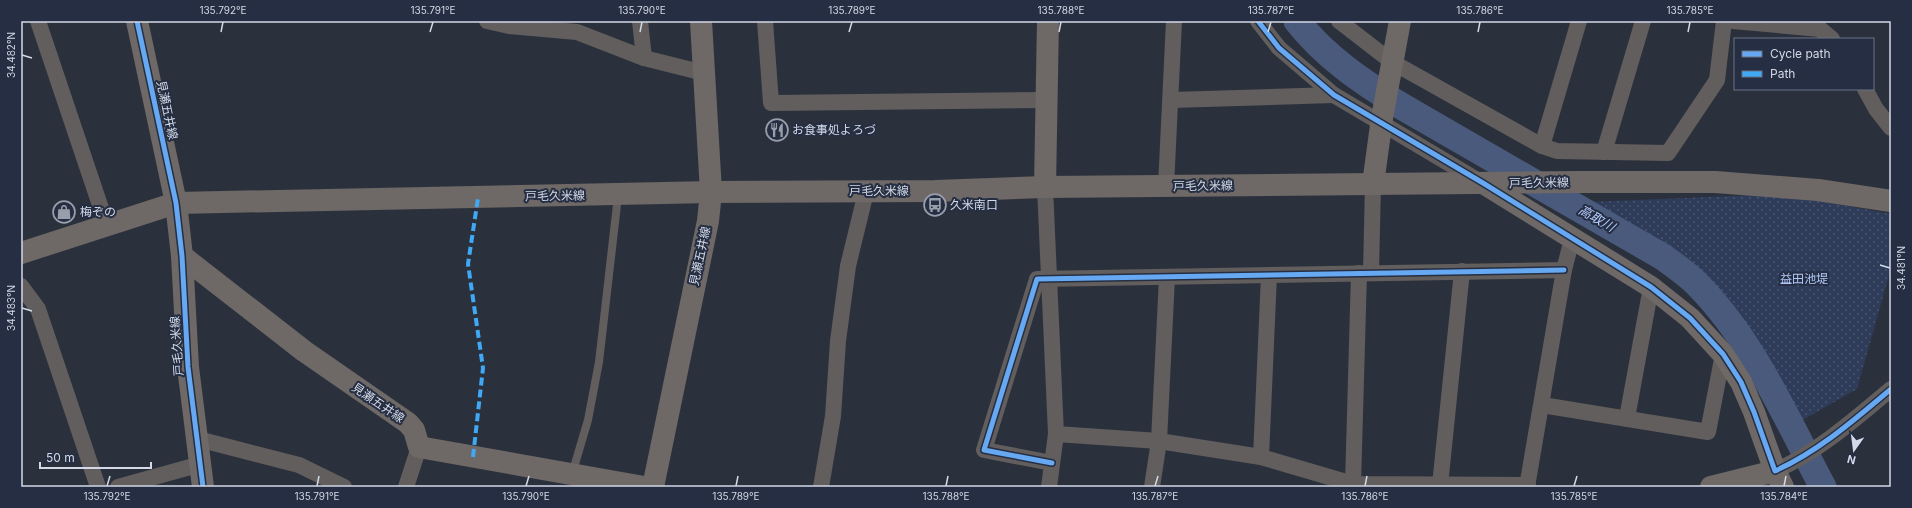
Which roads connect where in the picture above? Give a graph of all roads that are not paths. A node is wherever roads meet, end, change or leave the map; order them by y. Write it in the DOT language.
graph roads {
  1 [pos="38,21"];
  2 [pos="137,21"];
  3 [pos="487,21"];
  4 [pos="640,21"];
  5 [pos="701,21"];
  6 [pos="765,21"];
  7 [pos="1048,21"];
  8 [pos="1174,21"];
  9 [pos="1258,21"];
  10 [pos="1339,21"];
  11 [pos="1400,21"];
  12 [pos="1579,21"];
  13 [pos="1643,21"];
  14 [pos="1724,21"];
  15 [pos="1733,21"];
  16 [pos="552,26"];
  17 [pos="1823,30"];
  18 [pos="644,58"];
  19 [pos="1392,67"];
  20 [pos="704,73"];
  21 [pos="1866,90"];
  22 [pos="1334,95"];
  23 [pos="1047,100"];
  24 [pos="1171,100"];
  25 [pos="1382,121"];
  26 [pos="1891,128"];
  27 [pos="1542,146"];
  28 [pos="1604,152"];
  29 [pos="1490,183"];
  30 [pos="1373,184"];
  31 [pos="1166,186"];
  32 [pos="1045,187"];
  33 [pos="711,192"];
  34 [pos="866,192"];
  35 [pos="618,195"];
  36 [pos="1891,201"];
  37 [pos="176,203"];
  38 [pos="107,226"];
  39 [pos="1572,239"];
  40 [pos="21,253"];
  41 [pos="182,256"];
  42 [pos="1564,270"];
  43 [pos="1462,271"];
  44 [pos="1365,273"];
  45 [pos="1269,276"];
  46 [pos="1167,277"];
  47 [pos="1049,278"];
  48 [pos="21,286"];
  49 [pos="1651,287"];
  50 [pos="1723,354"];
  51 [pos="1891,389"];
  52 [pos="1542,405"];
  53 [pos="1627,418"];
  54 [pos="1056,434"];
  55 [pos="198,439"];
  56 [pos="1159,441"];
  57 [pos="418,447"];
  58 [pos="1261,457"];
  59 [pos="1052,463"];
  60 [pos="201,464"];
  61 [pos="1782,474"];
  62 [pos="570,481"];
  63 [pos="1353,484"];
  64 [pos="1440,485"];
  65 [pos="1527,486"];
  66 [pos="98,487"];
  67 [pos="118,487"];
  68 [pos="203,487"];
  69 [pos="344,487"];
  70 [pos="406,487"];
  71 [pos="644,487"];
  72 [pos="653,487"];
  73 [pos="821,487"];
  74 [pos="1049,487"];
  75 [pos="1152,487"];
  76 [pos="1711,487"];
  1 -- 38 [label="street"];
  2 -- 37 [label="main road, 見瀬五井線"];
  3 -- 16 [label="street"];
  4 -- 18 [label="street"];
  5 -- 20 [label="main road, 見瀬五井線"];
  6 -- 23 [label="street"];
  7 -- 23 [label="main road"];
  8 -- 24 [label="street"];
  9 -- 22 [label="street"];
  10 -- 19 [label="street"];
  11 -- 19 [label="main road"];
  12 -- 27 [label="street"];
  13 -- 28 [label="street"];
  14 -- 28 [label="street"];
  15 -- 17 [label="street"];
  16 -- 18 [label="street"];
  18 -- 20 [label="street"];
  19 -- 25 [label="main road"];
  19 -- 27 [label="street"];
  20 -- 33 [label="main road, 見瀬五井線"];
  21 -- 26 [label="street"];
  22 -- 24 [label="street"];
  22 -- 25 [label="street"];
  23 -- 32 [label="main road"];
  24 -- 31 [label="street"];
  25 -- 29 [label="street"];
  25 -- 30 [label="main road"];
  27 -- 28 [label="street"];
  29 -- 30 [label="main road, 戸毛久米線"];
  29 -- 36 [label="main road, 戸毛久米線"];
  29 -- 39 [label="main road"];
  30 -- 31 [label="main road, 戸毛久米線"];
  30 -- 44 [label="street"];
  31 -- 32 [label="main road, 戸毛久米線"];
  32 -- 34 [label="main road, 戸毛久米線"];
  32 -- 47 [label="street"];
  33 -- 34 [label="main road, 戸毛久米線"];
  33 -- 35 [label="main road, 戸毛久米線"];
  33 -- 72 [label="main road, 見瀬五井線"];
  34 -- 73 [label="street"];
  35 -- 37 [label="main road, 戸毛久米線"];
  35 -- 62 [label="lane"];
  37 -- 38 [label="main road"];
  37 -- 41 [label="main road, 戸毛久米線"];
  38 -- 40 [label="main road"];
  39 -- 42 [label="street"];
  39 -- 49 [label="main road"];
  41 -- 55 [label="main road, 戸毛久米線"];
  41 -- 57 [label="main road, 見瀬五井線"];
  42 -- 43 [label="street"];
  42 -- 52 [label="street"];
  43 -- 44 [label="street"];
  43 -- 64 [label="street"];
  44 -- 45 [label="street"];
  44 -- 63 [label="street"];
  45 -- 46 [label="street"];
  45 -- 58 [label="street"];
  46 -- 47 [label="street"];
  46 -- 56 [label="street"];
  47 -- 54 [label="street"];
  47 -- 59 [label="street"];
  48 -- 66 [label="street"];
  49 -- 50 [label="main road"];
  49 -- 53 [label="street"];
  50 -- 53 [label="street"];
  50 -- 61 [label="main road"];
  51 -- 61 [label="street"];
  52 -- 53 [label="street"];
  52 -- 65 [label="street"];
  54 -- 56 [label="street"];
  54 -- 59 [label="street"];
  55 -- 60 [label="main road, 戸毛久米線"];
  55 -- 69 [label="street"];
  56 -- 58 [label="street"];
  56 -- 75 [label="street"];
  57 -- 62 [label="main road"];
  57 -- 70 [label="street"];
  58 -- 63 [label="street"];
  59 -- 74 [label="street"];
  60 -- 67 [label="street"];
  60 -- 68 [label="main road, 戸毛久米線"];
  61 -- 76 [label="main road"];
  62 -- 71 [label="main road"];
  63 -- 64 [label="street"];
  64 -- 65 [label="street"];
}
